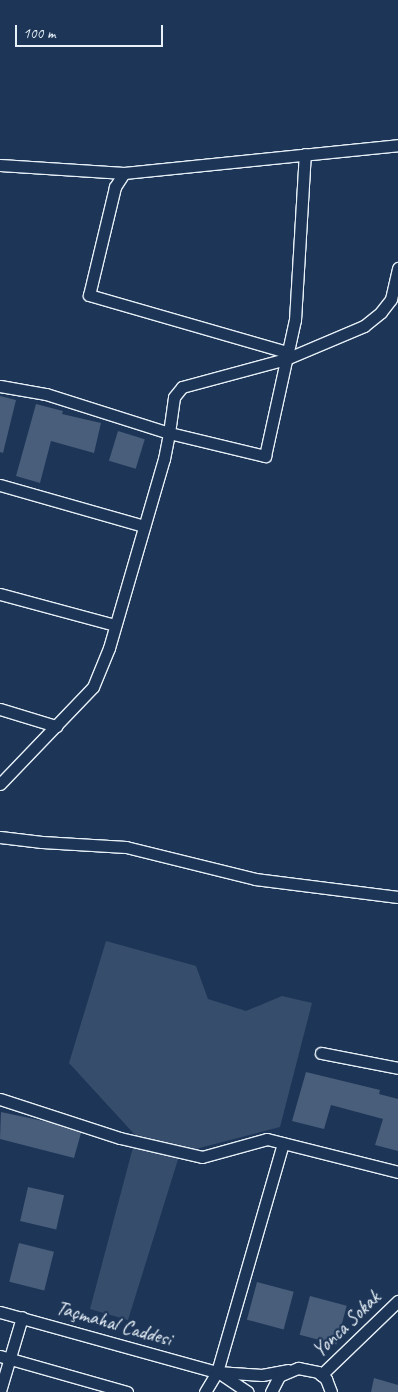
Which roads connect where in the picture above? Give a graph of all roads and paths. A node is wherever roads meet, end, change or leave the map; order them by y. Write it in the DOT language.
graph roads {
  1 [pos="398,145"];
  2 [pos="306,154"];
  3 [pos="0,165"];
  4 [pos="124,173"];
  5 [pos="398,268"];
  6 [pos="287,356"];
  7 [pos="0,386"];
  8 [pos="169,433"];
  9 [pos="0,485"];
  10 [pos="144,526"];
  11 [pos="0,594"];
  12 [pos="116,625"];
  13 [pos="0,709"];
  14 [pos="56,726"];
  15 [pos="0,784"];
  16 [pos="0,837"];
  17 [pos="398,897"];
  18 [pos="322,1053"];
  19 [pos="398,1068"];
  20 [pos="0,1099"];
  21 [pos="283,1143"];
  22 [pos="398,1172"];
  23 [pos="398,1301"];
  24 [pos="0,1312"];
  25 [pos="22,1317"];
  26 [pos="5,1357"];
  27 [pos="288,1370"];
  28 [pos="217,1372"];
  29 [pos="321,1375"];
  30 [pos="0,1391"];
  31 [pos="127,1392"];
  32 [pos="205,1392"];
  33 [pos="248,1392"];
  34 [pos="270,1392"];
  35 [pos="331,1392"];
  1 -- 2 [label="street"];
  2 -- 4 [label="street"];
  2 -- 6 [label="street"];
  3 -- 4 [label="street"];
  4 -- 6 [label="street"];
  5 -- 6 [label="street"];
  6 -- 8 [label="street"];
  6 -- 8 [label="street"];
  7 -- 8 [label="street"];
  8 -- 10 [label="street"];
  9 -- 10 [label="street"];
  10 -- 12 [label="street"];
  11 -- 12 [label="street"];
  12 -- 14 [label="street"];
  13 -- 14 [label="street"];
  14 -- 15 [label="street"];
  16 -- 17 [label="street"];
  18 -- 19 [label="street"];
  20 -- 21 [label="street"];
  21 -- 22 [label="street"];
  21 -- 28 [label="street"];
  23 -- 29 [label="street, Yonca Sokak"];
  24 -- 25 [label="street, Taçmahal Caddesi"];
  25 -- 26 [label="street"];
  25 -- 28 [label="street, Taçmahal Caddesi"];
  26 -- 30 [label="street"];
  26 -- 31 [label="street"];
  27 -- 28 [label="street, Taçmahal Caddesi"];
  27 -- 29 [label="street, Taçmahal Caddesi"];
  27 -- 34 [label="street"];
  28 -- 32 [label="street"];
  28 -- 33 [label="street, Taçmahal Caddesi"];
  29 -- 35 [label="street"];
}
